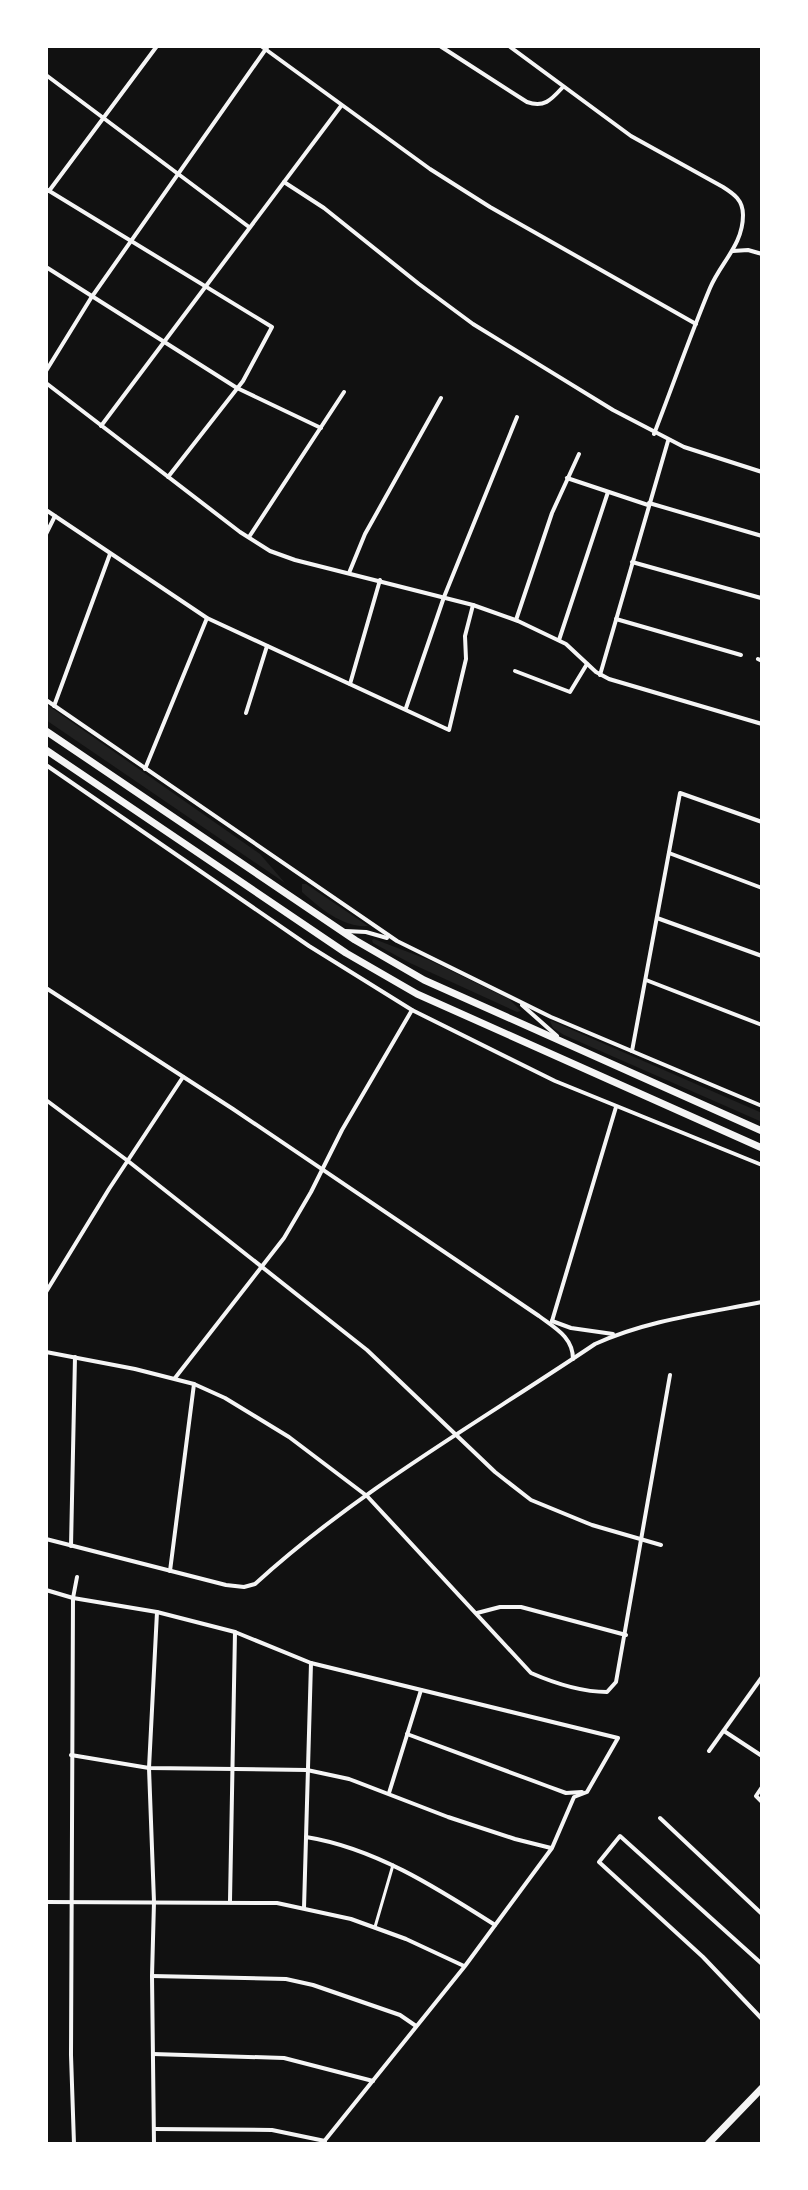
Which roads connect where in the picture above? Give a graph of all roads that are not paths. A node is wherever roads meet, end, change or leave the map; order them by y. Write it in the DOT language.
graph roads {
  1 [pos="157,46"];
  2 [pos="440,46"];
  3 [pos="509,46"];
  4 [pos="265,47"];
  5 [pos="46,75"];
  6 [pos="563,87"];
  7 [pos="341,106"];
  8 [pos="103,118"];
  9 [pos="178,174"];
  10 [pos="284,182"];
  11 [pos="47,190"];
  12 [pos="249,227"];
  13 [pos="130,241"];
  14 [pos="733,251"];
  15 [pos="762,254"];
  16 [pos="46,267"];
  17 [pos="206,286"];
  18 [pos="91,298"];
  19 [pos="696,324"];
  20 [pos="163,343"];
  21 [pos="46,371"];
  22 [pos="46,383"];
  23 [pos="237,388"];
  24 [pos="344,392"];
  25 [pos="441,398"];
  26 [pos="517,417"];
  27 [pos="101,426"];
  28 [pos="321,428"];
  29 [pos="654,434"];
  30 [pos="668,441"];
  31 [pos="579,454"];
  32 [pos="762,472"];
  33 [pos="168,477"];
  34 [pos="567,478"];
  35 [pos="608,492"];
  36 [pos="649,504"];
  37 [pos="46,510"];
  38 [pos="55,516"];
  39 [pos="46,534"];
  40 [pos="762,536"];
  41 [pos="249,537"];
  42 [pos="110,554"];
  43 [pos="632,562"];
  44 [pos="349,573"];
  45 [pos="380,580"];
  46 [pos="444,597"];
  47 [pos="761,598"];
  48 [pos="473,605"];
  49 [pos="207,618"];
  50 [pos="616,619"];
  51 [pos="516,620"];
  52 [pos="559,640"];
  53 [pos="267,646"];
  54 [pos="741,655"];
  55 [pos="587,664"];
  56 [pos="515,671"];
  57 [pos="600,675"];
  58 [pos="350,684"];
  59 [pos="46,700"];
  60 [pos="54,706"];
  61 [pos="406,708"];
  62 [pos="246,713"];
  63 [pos="762,724"];
  64 [pos="46,731"];
  65 [pos="46,750"];
  66 [pos="46,765"];
  67 [pos="145,769"];
  68 [pos="762,822"];
  69 [pos="669,853"];
  70 [pos="762,888"];
  71 [pos="657,918"];
  72 [pos="342,931"];
  73 [pos="397,941"];
  74 [pos="762,956"];
  75 [pos="646,980"];
  76 [pos="46,988"];
  77 [pos="514,999"];
  78 [pos="412,1010"];
  79 [pos="762,1025"];
  80 [pos="568,1045"];
  81 [pos="632,1051"];
  82 [pos="183,1077"];
  83 [pos="46,1100"];
  84 [pos="762,1106"];
  85 [pos="616,1107"];
  86 [pos="762,1131"];
  87 [pos="762,1148"];
  88 [pos="128,1161"];
  89 [pos="762,1165"];
  90 [pos="321,1168"];
  91 [pos="263,1267"];
  92 [pos="46,1292"];
  93 [pos="762,1302"];
  94 [pos="539,1316"];
  95 [pos="552,1321"];
  96 [pos="616,1334"];
  97 [pos="46,1352"];
  98 [pos="75,1356"];
  99 [pos="573,1359"];
  100 [pos="670,1375"];
  101 [pos="175,1378"];
  102 [pos="194,1384"];
  103 [pos="454,1434"];
  104 [pos="367,1496"];
  105 [pos="46,1539"];
  106 [pos="642,1539"];
  107 [pos="661,1545"];
  108 [pos="71,1546"];
  109 [pos="170,1571"];
  110 [pos="77,1577"];
  111 [pos="46,1590"];
  112 [pos="73,1598"];
  113 [pos="157,1612"];
  114 [pos="477,1613"];
  115 [pos="235,1632"];
  116 [pos="626,1635"];
  117 [pos="311,1663"];
  118 [pos="762,1677"];
  119 [pos="421,1690"];
  120 [pos="724,1731"];
  121 [pos="407,1734"];
  122 [pos="709,1751"];
  123 [pos="71,1755"];
  124 [pos="762,1756"];
  125 [pos="149,1768"];
  126 [pos="233,1768"];
  127 [pos="307,1770"];
  128 [pos="762,1787"];
  129 [pos="587,1792"];
  130 [pos="389,1793"];
  131 [pos="762,1802"];
  132 [pos="660,1818"];
  133 [pos="306,1837"];
  134 [pos="552,1848"];
  135 [pos="393,1865"];
  136 [pos="46,1902"];
  137 [pos="73,1902"];
  138 [pos="154,1902"];
  139 [pos="230,1902"];
  140 [pos="304,1908"];
  141 [pos="762,1914"];
  142 [pos="495,1925"];
  143 [pos="375,1928"];
  144 [pos="762,1964"];
  145 [pos="465,1966"];
  146 [pos="152,1976"];
  147 [pos="762,2019"];
  148 [pos="417,2026"];
  149 [pos="153,2054"];
  150 [pos="373,2081"];
  151 [pos="762,2088"];
  152 [pos="154,2129"];
  153 [pos="323,2142"];
  154 [pos="74,2144"];
  155 [pos="154,2144"];
  156 [pos="708,2144"];
  1 -- 8 [label="street"];
  2 -- 6 [label="street"];
  3 -- 6 [label="street"];
  4 -- 7 [label="street"];
  4 -- 9 [label="street"];
  5 -- 8 [label="street"];
  6 -- 14 [label="street"];
  7 -- 10 [label="street"];
  7 -- 19 [label="street"];
  8 -- 9 [label="street"];
  8 -- 11 [label="street"];
  9 -- 12 [label="street"];
  9 -- 13 [label="street"];
  10 -- 12 [label="street"];
  10 -- 29 [label="street"];
  11 -- 13 [label="street"];
  12 -- 17 [label="street"];
  13 -- 17 [label="street"];
  13 -- 18 [label="street"];
  14 -- 15 [label="street"];
  14 -- 19 [label="street"];
  16 -- 18 [label="street"];
  17 -- 20 [label="street"];
  17 -- 23 [label="street"];
  18 -- 20 [label="street"];
  18 -- 21 [label="street"];
  19 -- 29 [label="street"];
  20 -- 23 [label="street"];
  20 -- 27 [label="street"];
  22 -- 27 [label="street"];
  23 -- 28 [label="street"];
  23 -- 33 [label="street"];
  24 -- 28 [label="street"];
  25 -- 44 [label="street"];
  26 -- 46 [label="street"];
  27 -- 33 [label="street"];
  28 -- 41 [label="street"];
  29 -- 30 [label="street"];
  30 -- 32 [label="street"];
  30 -- 36 [label="street"];
  31 -- 34 [label="street"];
  33 -- 41 [label="street"];
  34 -- 35 [label="street"];
  34 -- 51 [label="street"];
  35 -- 36 [label="street"];
  35 -- 52 [label="street"];
  36 -- 40 [label="street"];
  36 -- 43 [label="street"];
  37 -- 38 [label="street"];
  38 -- 39 [label="street"];
  38 -- 42 [label="street"];
  41 -- 44 [label="street"];
  42 -- 49 [label="street"];
  42 -- 60 [label="street"];
  43 -- 47 [label="street"];
  43 -- 50 [label="street"];
  44 -- 45 [label="street"];
  45 -- 46 [label="street"];
  45 -- 58 [label="street"];
  46 -- 48 [label="street"];
  46 -- 61 [label="street"];
  48 -- 51 [label="street"];
  48 -- 61 [label="street"];
  49 -- 53 [label="street"];
  49 -- 67 [label="street"];
  50 -- 54 [label="street"];
  50 -- 57 [label="street"];
  51 -- 52 [label="street"];
  52 -- 55 [label="street"];
  53 -- 58 [label="street"];
  53 -- 62 [label="street"];
  55 -- 56 [label="street"];
  55 -- 57 [label="street"];
  57 -- 63 [label="street"];
  58 -- 61 [label="street"];
  59 -- 60 [label="street"];
  60 -- 67 [label="street"];
  64 -- 72 [label="main road"];
  65 -- 87 [label="main road"];
  66 -- 78 [label="street"];
  67 -- 73 [label="street"];
  68 -- 69 [label="street"];
  69 -- 70 [label="street"];
  69 -- 71 [label="street"];
  71 -- 74 [label="street"];
  71 -- 75 [label="street"];
  72 -- 73 [label="street"];
  72 -- 80 [label="main road"];
  73 -- 77 [label="street"];
  75 -- 79 [label="street"];
  75 -- 81 [label="street"];
  76 -- 82 [label="street"];
  77 -- 80 [label="street"];
  77 -- 81 [label="street"];
  78 -- 85 [label="street"];
  78 -- 90 [label="street"];
  80 -- 86 [label="main road"];
  81 -- 84 [label="street"];
  82 -- 88 [label="street"];
  82 -- 90 [label="street"];
  83 -- 88 [label="street"];
  85 -- 89 [label="street"];
  85 -- 95 [label="street"];
  88 -- 91 [label="street"];
  88 -- 92 [label="street"];
  90 -- 91 [label="street"];
  90 -- 94 [label="street"];
  91 -- 101 [label="street"];
  91 -- 103 [label="street"];
  93 -- 96 [label="street"];
  94 -- 95 [label="street"];
  94 -- 99 [label="street"];
  95 -- 96 [label="street"];
  96 -- 99 [label="street"];
  97 -- 98 [label="street"];
  98 -- 101 [label="street"];
  98 -- 108 [label="street"];
  99 -- 103 [label="street"];
  100 -- 106 [label="street"];
  101 -- 102 [label="street"];
  102 -- 104 [label="street"];
  102 -- 109 [label="street"];
  103 -- 104 [label="street"];
  103 -- 106 [label="street"];
  104 -- 109 [label="street"];
  104 -- 114 [label="street"];
  105 -- 108 [label="street"];
  106 -- 107 [label="street"];
  106 -- 116 [label="street"];
  108 -- 109 [label="street"];
  110 -- 112 [label="street"];
  111 -- 112 [label="street"];
  112 -- 113 [label="street"];
  112 -- 123 [label="street"];
  113 -- 115 [label="street"];
  113 -- 125 [label="street"];
  114 -- 116 [label="street"];
  114 -- 116 [label="street"];
  115 -- 117 [label="street"];
  115 -- 126 [label="street"];
  117 -- 119 [label="street"];
  117 -- 127 [label="street"];
  118 -- 120 [label="street"];
  119 -- 121 [label="street"];
  119 -- 129 [label="street"];
  120 -- 122 [label="street"];
  120 -- 124 [label="street"];
  121 -- 129 [label="street"];
  121 -- 130 [label="street"];
  123 -- 125 [label="street"];
  123 -- 137 [label="street"];
  125 -- 126 [label="street"];
  125 -- 138 [label="street"];
  126 -- 127 [label="street"];
  126 -- 139 [label="street"];
  127 -- 130 [label="street"];
  127 -- 133 [label="street"];
  128 -- 131 [label="street"];
  129 -- 134 [label="street"];
  130 -- 134 [label="street"];
  132 -- 141 [label="street"];
  133 -- 135 [label="street"];
  133 -- 140 [label="street"];
  134 -- 142 [label="street"];
  135 -- 142 [label="street"];
  135 -- 143 [label="street"];
  136 -- 137 [label="street"];
  137 -- 138 [label="street"];
  137 -- 154 [label="street"];
  138 -- 139 [label="street"];
  138 -- 146 [label="street"];
  139 -- 140 [label="street"];
  140 -- 143 [label="street"];
  142 -- 145 [label="street"];
  143 -- 145 [label="street"];
  144 -- 147 [label="street"];
  145 -- 148 [label="street"];
  146 -- 148 [label="street"];
  146 -- 149 [label="street"];
  148 -- 150 [label="street"];
  149 -- 150 [label="street"];
  149 -- 152 [label="street"];
  150 -- 153 [label="street"];
  151 -- 156 [label="main road"];
  152 -- 153 [label="street"];
  152 -- 155 [label="street"];
}
